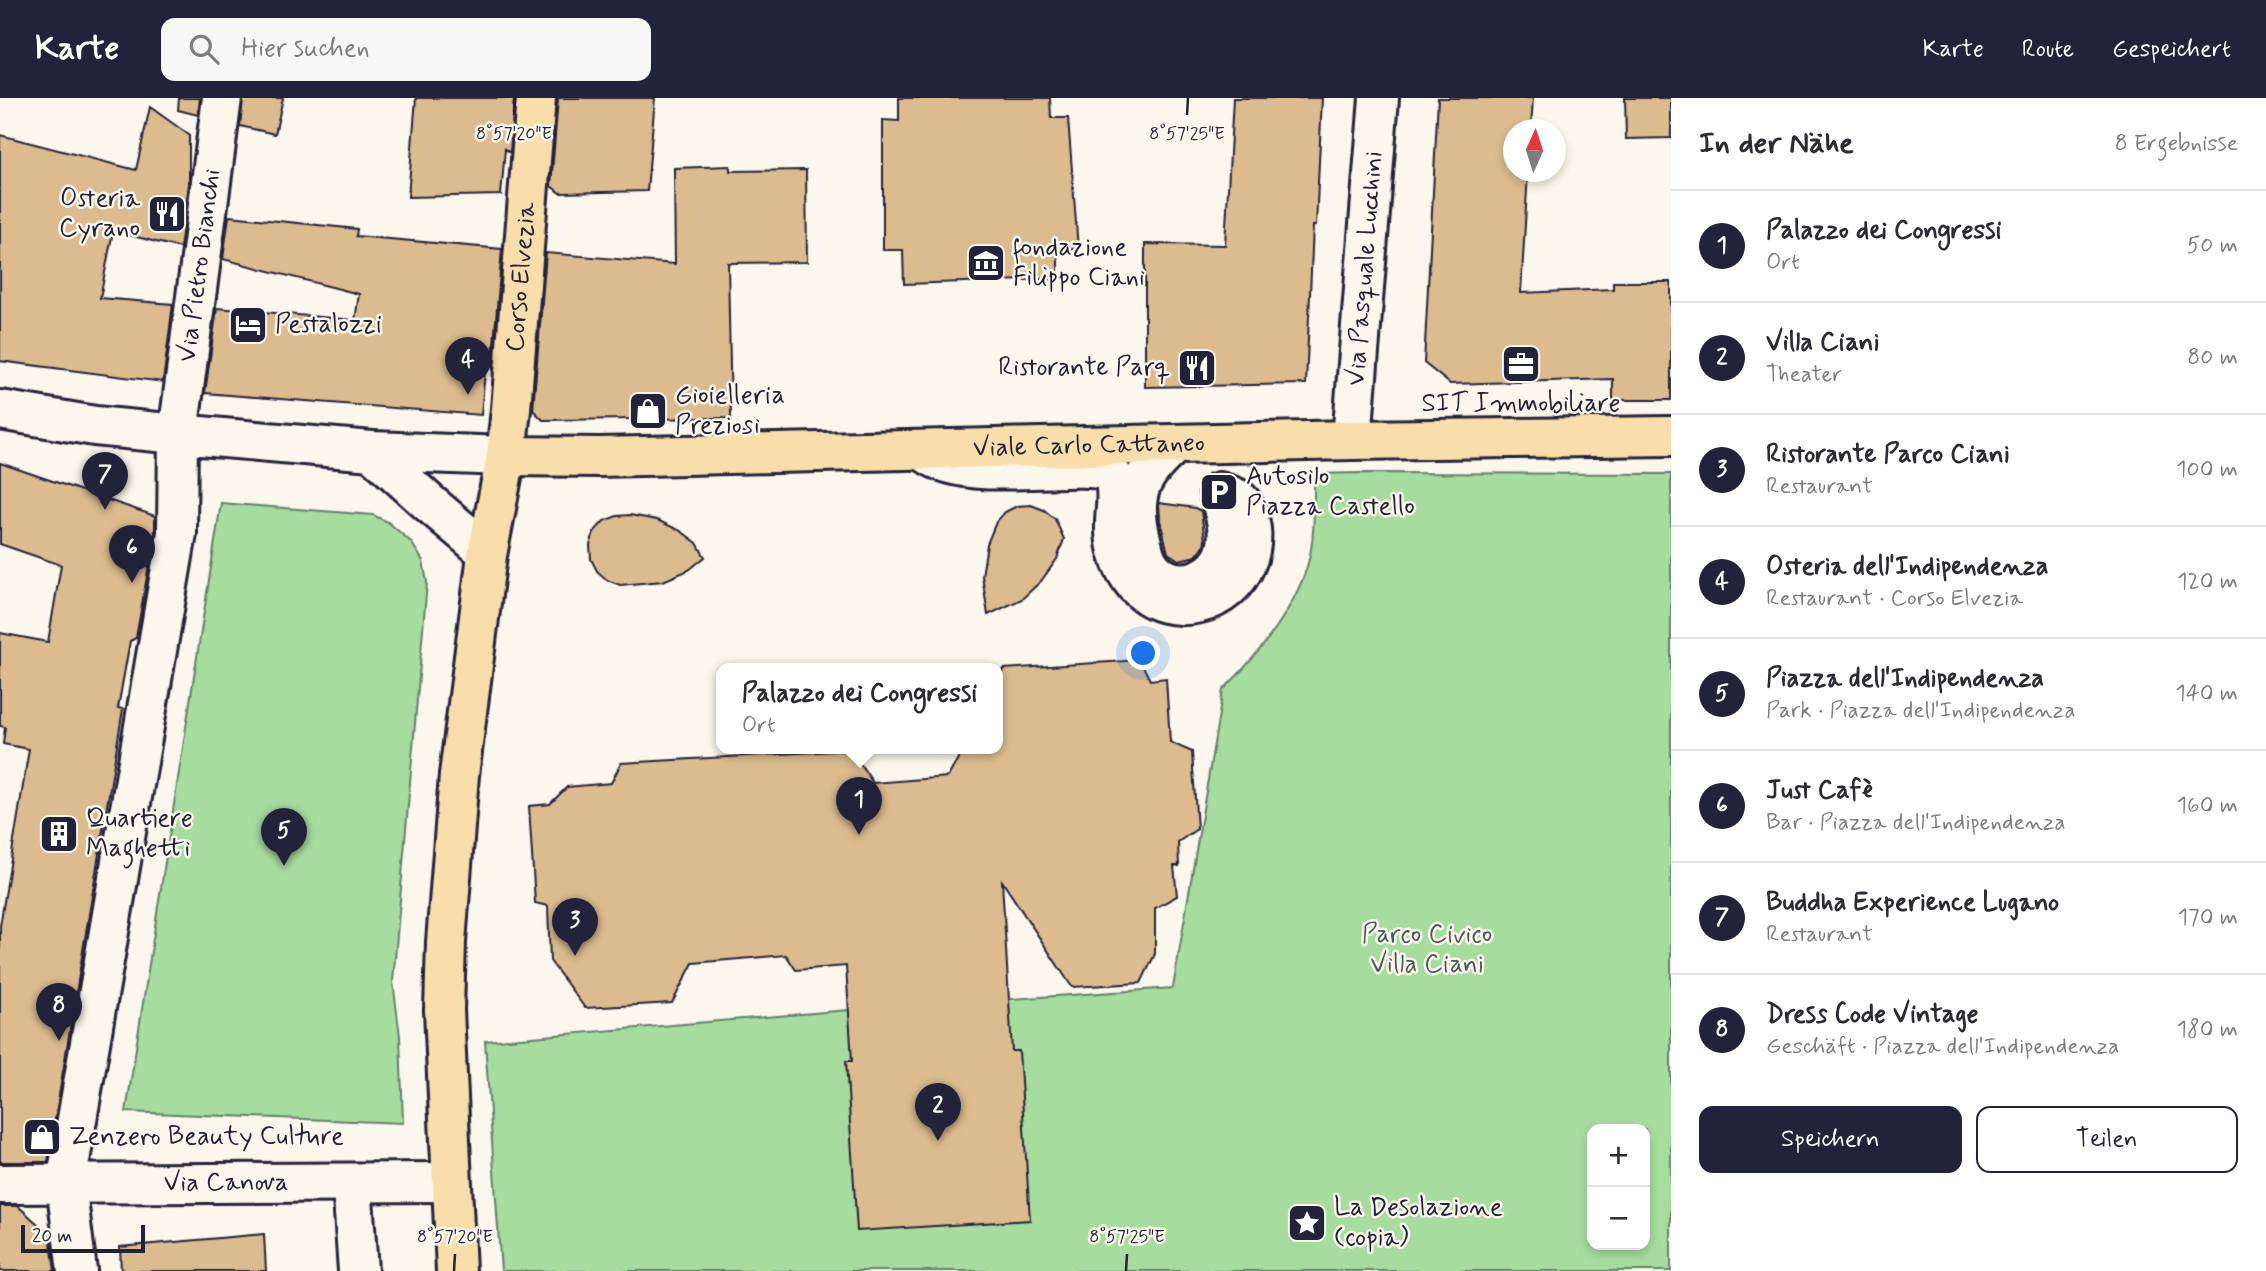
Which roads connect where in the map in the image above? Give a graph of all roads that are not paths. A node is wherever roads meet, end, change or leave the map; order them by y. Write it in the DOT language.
graph roads {
  1 [pos="222,98"];
  2 [pos="536,98"];
  3 [pos="1379,98"];
  4 [pos="0,410"];
  5 [pos="177,434"];
  6 [pos="1671,436"];
  7 [pos="1352,440"];
  8 [pos="1174,446"];
  9 [pos="923,450"];
  10 [pos="372,451"];
  11 [pos="506,456"];
  12 [pos="487,552"];
  13 [pos="451,1182"];
  14 [pos="352,1183"];
  15 [pos="0,1184"];
  16 [pos="66,1184"];
  17 [pos="77,1271"];
  18 [pos="358,1271"];
  19 [pos="456,1271"];
  1 -- 5 [label="street, Via Pietro Bianchi"];
  2 -- 11 [label="main road, Corso Elvezia"];
  3 -- 7 [label="street, Via Pasquale Lucchini"];
  4 -- 5 [label="street"];
  5 -- 10 [label="street"];
  5 -- 16 [label="street, Via Pietro Bianchi"];
  6 -- 7 [label="main road, Viale Carlo Cattaneo"];
  7 -- 8 [label="main road, Viale Carlo Cattaneo"];
  8 -- 9 [label="main road, Viale Carlo Cattaneo"];
  8 -- 9 [label="street"];
  9 -- 11 [label="main road, Viale Carlo Cattaneo"];
  10 -- 11 [label="street"];
  10 -- 12 [label="street"];
  11 -- 12 [label="main road, Corso Elvezia"];
  12 -- 13 [label="main road, Corso Elvezia"];
  13 -- 14 [label="street, Via Canova"];
  13 -- 19 [label="main road"];
  14 -- 16 [label="street, Via Canova"];
  14 -- 18 [label="street"];
  15 -- 16 [label="street, Via Canova"];
  16 -- 17 [label="street, Via Pietro Bianchi"];
}
